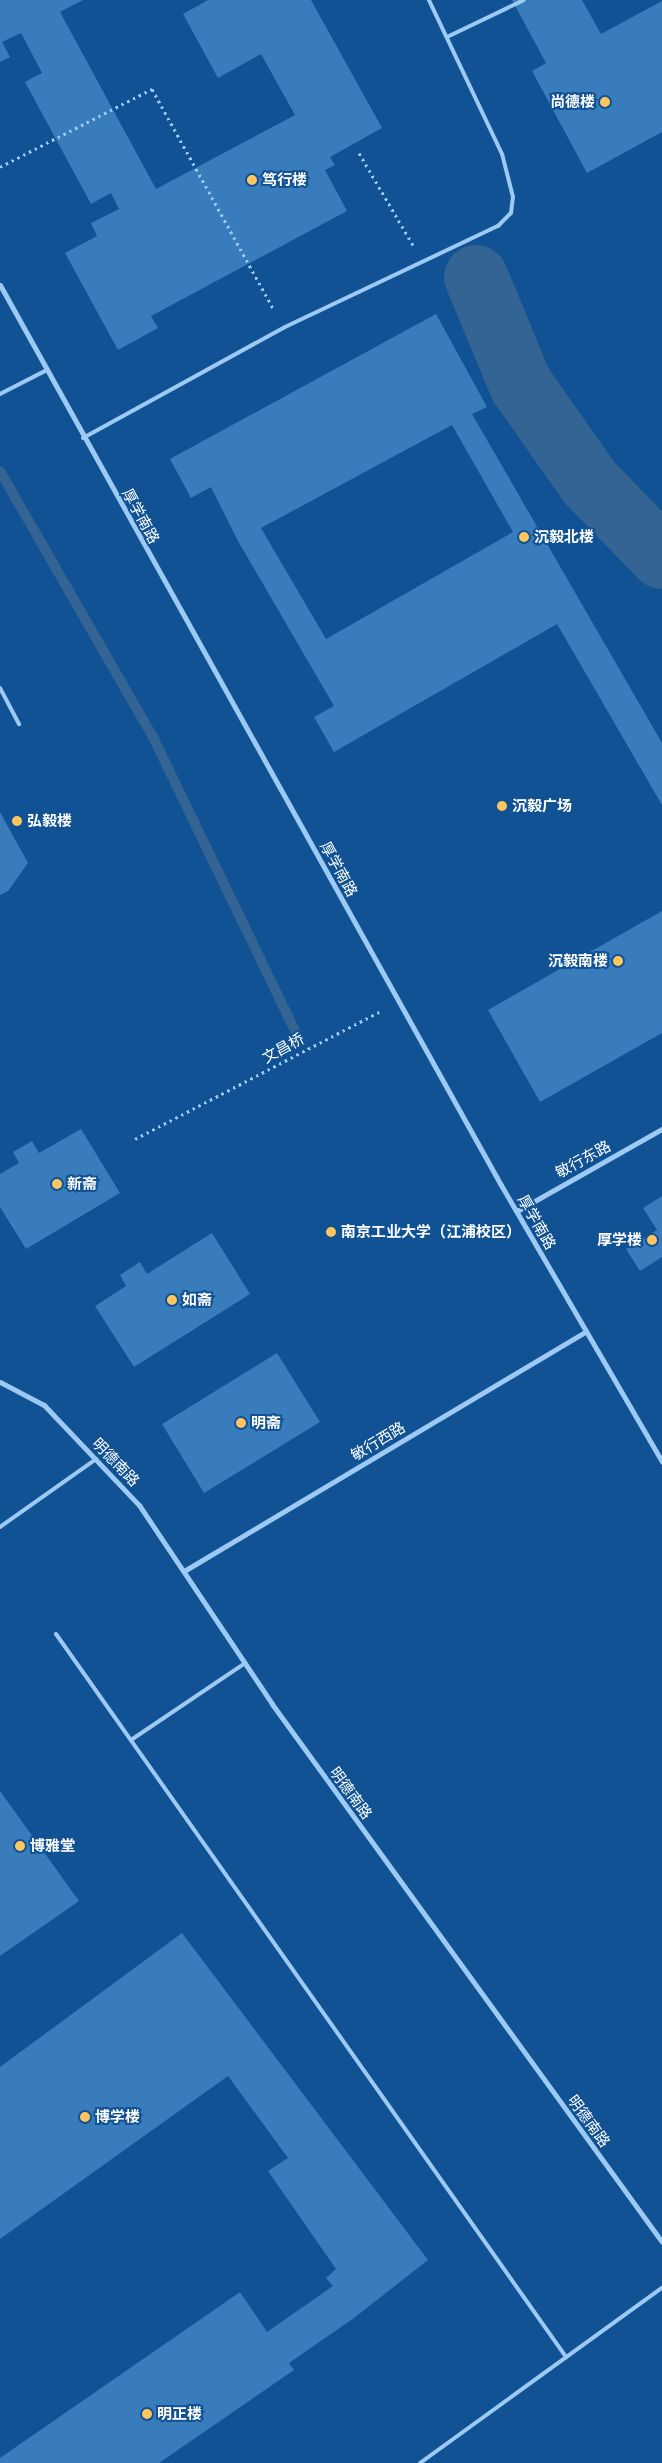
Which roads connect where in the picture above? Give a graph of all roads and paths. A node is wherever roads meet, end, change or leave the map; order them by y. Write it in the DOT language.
graph roads {
  1 [pos="429,0"];
  2 [pos="524,0"];
  3 [pos="447,37"];
  4 [pos="358,153"];
  5 [pos="0,167"];
  6 [pos="422,262"];
  7 [pos="0,285"];
  8 [pos="285,327"];
  9 [pos="47,370"];
  10 [pos="0,394"];
  11 [pos="82,438"];
  12 [pos="0,688"];
  13 [pos="18,724"];
  14 [pos="400,1001"];
  15 [pos="662,1129"];
  16 [pos="134,1139"];
  17 [pos="516,1211"];
  18 [pos="586,1332"];
  19 [pos="0,1382"];
  20 [pos="96,1460"];
  21 [pos="662,1462"];
  22 [pos="0,1527"];
  23 [pos="184,1571"];
  24 [pos="56,1634"];
  25 [pos="244,1663"];
  26 [pos="131,1740"];
  27 [pos="662,2242"];
  28 [pos="662,2288"];
  29 [pos="566,2357"];
  30 [pos="420,2463"];
  1 -- 3 [label="lane"];
  2 -- 3 [label="lane"];
  3 -- 6 [label="lane"];
  4 -- 6 [label="path"];
  5 -- 8 [label="path"];
  6 -- 8 [label="lane"];
  7 -- 9 [label="street, 厚学南路"];
  8 -- 11 [label="lane"];
  9 -- 10 [label="lane"];
  9 -- 11 [label="street, 厚学南路"];
  11 -- 14 [label="street, 厚学南路"];
  12 -- 13 [label="lane"];
  14 -- 16 [label="path, 文昌桥"];
  14 -- 17 [label="street, 厚学南路"];
  15 -- 17 [label="street, 敏行东路"];
  17 -- 18 [label="street, 厚学南路"];
  18 -- 21 [label="street, 厚学南路"];
  18 -- 23 [label="street, 敏行西路"];
  19 -- 20 [label="street, 明德南路"];
  20 -- 22 [label="lane"];
  20 -- 23 [label="street, 明德南路"];
  23 -- 25 [label="street, 明德南路"];
  24 -- 26 [label="lane"];
  25 -- 26 [label="lane"];
  25 -- 27 [label="street, 明德南路"];
  26 -- 29 [label="lane"];
  28 -- 29 [label="lane"];
  29 -- 30 [label="lane"];
}
